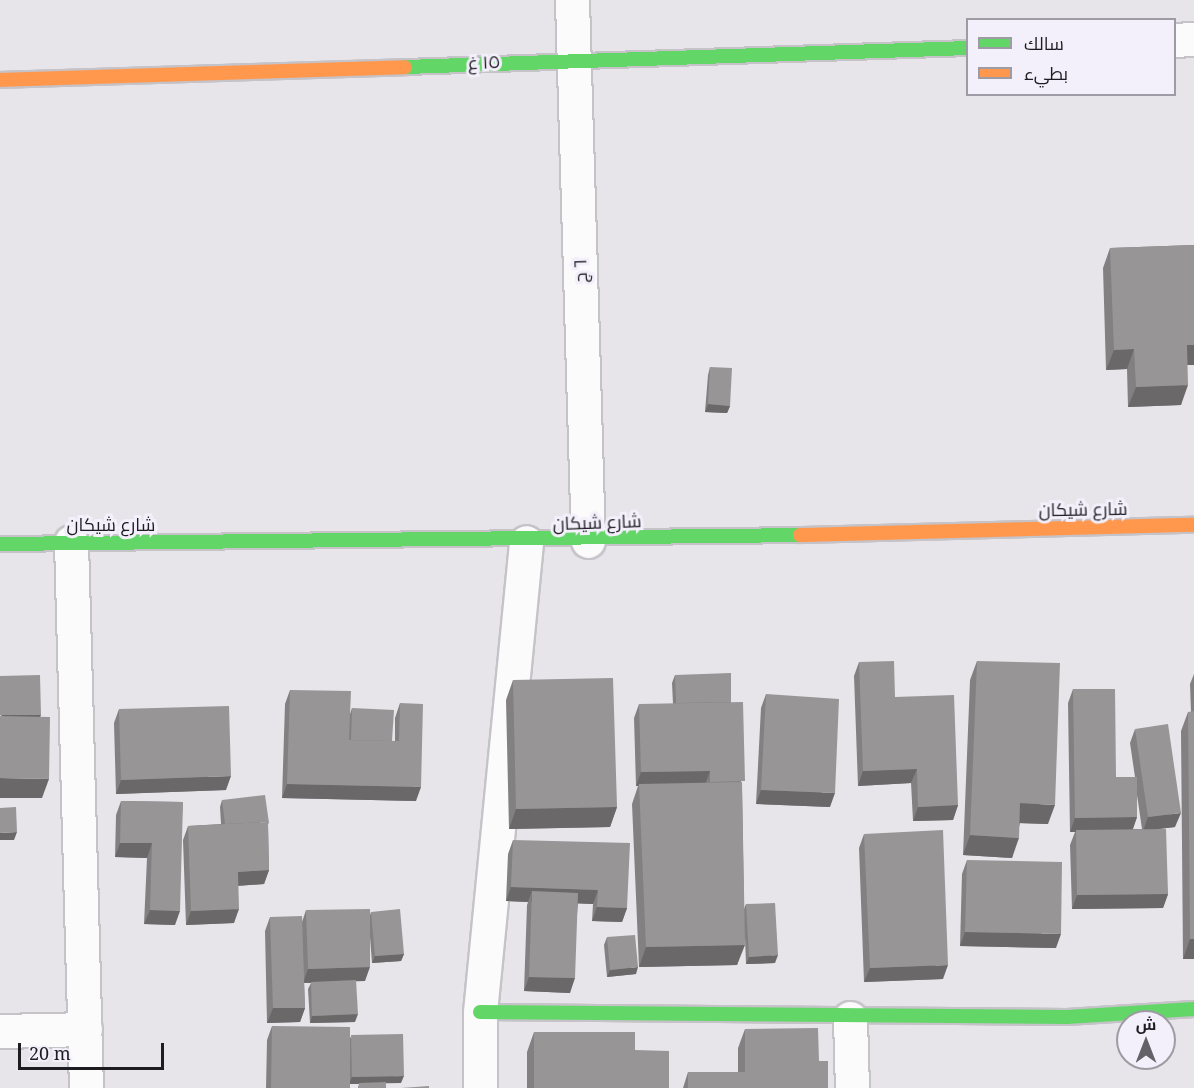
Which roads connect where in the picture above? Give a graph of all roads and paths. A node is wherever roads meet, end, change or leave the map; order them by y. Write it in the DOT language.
graph roads {
  1 [pos="572,0"];
  2 [pos="1194,39"];
  3 [pos="1176,40"];
  4 [pos="966,48"];
  5 [pos="574,58"];
  6 [pos="0,80"];
  7 [pos="1194,525"];
  8 [pos="588,541"];
  9 [pos="72,542"];
  10 [pos="526,542"];
  11 [pos="0,544"];
  12 [pos="1194,1009"];
  13 [pos="480,1012"];
  14 [pos="849,1018"];
  15 [pos="85,1029"];
  16 [pos="0,1031"];
  17 [pos="87,1088"];
  18 [pos="480,1088"];
  19 [pos="852,1088"];
  1 -- 5 [label="street, ٦ ج"];
  2 -- 3 [label="street"];
  4 -- 5 [label="street, ١٥ غ"];
  5 -- 6 [label="street, ١٥ غ"];
  5 -- 8 [label="street, ٦ ج"];
  7 -- 8 [label="street, شارع شيكان"];
  8 -- 10 [label="street, شارع شيكان"];
  9 -- 10 [label="street, شارع شيكان"];
  9 -- 11 [label="street, شارع شيكان"];
  9 -- 15 [label="street"];
  10 -- 13 [label="street"];
  12 -- 14 [label="street"];
  13 -- 14 [label="street"];
  13 -- 18 [label="street"];
  14 -- 19 [label="street"];
  15 -- 16 [label="street"];
  15 -- 17 [label="street"];
}
